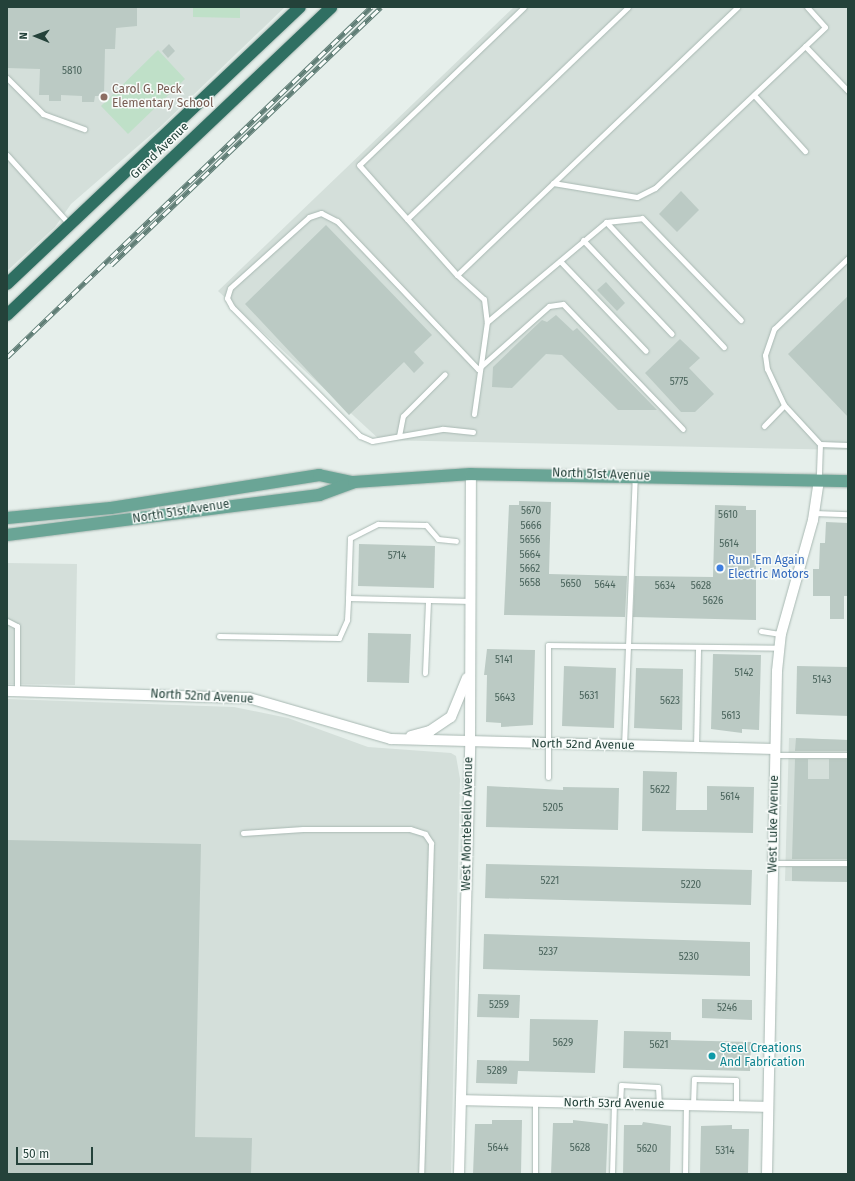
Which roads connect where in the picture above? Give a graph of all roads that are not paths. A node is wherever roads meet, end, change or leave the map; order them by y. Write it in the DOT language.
graph roads {
  1 [pos="300,7"];
  2 [pos="331,7"];
  3 [pos="524,7"];
  4 [pos="628,7"];
  5 [pos="737,7"];
  6 [pos="807,7"];
  7 [pos="805,46"];
  8 [pos="7,78"];
  9 [pos="848,90"];
  10 [pos="754,94"];
  11 [pos="84,129"];
  12 [pos="805,151"];
  13 [pos="7,154"];
  14 [pos="553,183"];
  15 [pos="407,219"];
  16 [pos="606,222"];
  17 [pos="70,225"];
  18 [pos="583,240"];
  19 [pos="848,258"];
  20 [pos="560,261"];
  21 [pos="457,274"];
  22 [pos="7,284"];
  23 [pos="7,315"];
  24 [pos="741,320"];
  25 [pos="487,322"];
  26 [pos="672,334"];
  27 [pos="724,347"];
  28 [pos="646,351"];
  29 [pos="478,369"];
  30 [pos="445,374"];
  31 [pos="784,405"];
  32 [pos="474,414"];
  33 [pos="764,426"];
  34 [pos="683,430"];
  35 [pos="473,432"];
  36 [pos="399,436"];
  37 [pos="820,444"];
  38 [pos="848,445"];
  39 [pos="471,474"];
  40 [pos="635,476"];
  41 [pos="819,480"];
  42 [pos="848,481"];
  43 [pos="354,482"];
  44 [pos="814,513"];
  45 [pos="848,514"];
  46 [pos="7,518"];
  47 [pos="7,535"];
  48 [pos="456,541"];
  49 [pos="348,598"];
  50 [pos="428,600"];
  51 [pos="471,601"];
  52 [pos="7,621"];
  53 [pos="761,631"];
  54 [pos="781,634"];
  55 [pos="219,636"];
  56 [pos="627,647"];
  57 [pos="779,648"];
  58 [pos="698,649"];
  59 [pos="470,668"];
  60 [pos="426,673"];
  61 [pos="12,691"];
  62 [pos="391,739"];
  63 [pos="470,741"];
  64 [pos="546,744"];
  65 [pos="624,746"];
  66 [pos="696,747"];
  67 [pos="775,752"];
  68 [pos="848,755"];
  69 [pos="548,777"];
  70 [pos="243,833"];
  71 [pos="773,863"];
  72 [pos="848,863"];
  73 [pos="461,1100"];
  74 [pos="535,1103"];
  75 [pos="617,1104"];
  76 [pos="659,1105"];
  77 [pos="689,1105"];
  78 [pos="736,1106"];
  79 [pos="768,1107"];
  80 [pos="421,1174"];
  81 [pos="458,1174"];
  82 [pos="535,1174"];
  83 [pos="612,1174"];
  84 [pos="685,1174"];
  85 [pos="767,1174"];
  1 -- 17 [label="highway, Grand Avenue"];
  2 -- 23 [label="highway, Grand Avenue"];
  3 -- 15 [label="lane"];
  4 -- 15 [label="lane"];
  5 -- 14 [label="lane"];
  6 -- 7 [label="lane"];
  7 -- 9 [label="lane"];
  7 -- 10 [label="lane"];
  8 -- 11 [label="lane"];
  10 -- 12 [label="lane"];
  10 -- 14 [label="lane"];
  13 -- 17 [label="lane"];
  14 -- 21 [label="lane"];
  15 -- 21 [label="lane"];
  16 -- 18 [label="lane"];
  16 -- 24 [label="lane"];
  16 -- 27 [label="lane"];
  17 -- 22 [label="highway, Grand Avenue"];
  18 -- 20 [label="lane"];
  18 -- 26 [label="lane"];
  19 -- 31 [label="lane"];
  20 -- 25 [label="lane"];
  20 -- 28 [label="lane"];
  21 -- 25 [label="lane"];
  25 -- 29 [label="lane"];
  29 -- 32 [label="lane"];
  29 -- 34 [label="lane"];
  29 -- 36 [label="lane"];
  30 -- 36 [label="lane"];
  31 -- 33 [label="lane"];
  31 -- 37 [label="lane"];
  35 -- 36 [label="lane"];
  37 -- 38 [label="lane"];
  37 -- 41 [label="lane"];
  39 -- 40 [label="main road, North 51st Avenue"];
  39 -- 43 [label="main road, North 51st Avenue"];
  39 -- 51 [label="street, West Montebello Avenue"];
  40 -- 41 [label="main road, North 51st Avenue"];
  40 -- 56 [label="lane"];
  41 -- 42 [label="main road, North 51st Avenue"];
  41 -- 44 [label="street, West Luke Avenue"];
  43 -- 46 [label="main road, North 51st Avenue"];
  43 -- 47 [label="main road, North 51st Avenue"];
  44 -- 45 [label="lane"];
  44 -- 54 [label="street, West Luke Avenue"];
  48 -- 49 [label="lane"];
  49 -- 50 [label="lane"];
  49 -- 55 [label="lane"];
  50 -- 51 [label="lane"];
  50 -- 60 [label="lane"];
  51 -- 59 [label="street, West Montebello Avenue"];
  52 -- 61 [label="lane"];
  53 -- 54 [label="lane"];
  54 -- 57 [label="street, West Luke Avenue"];
  56 -- 58 [label="lane"];
  56 -- 64 [label="lane"];
  56 -- 65 [label="lane"];
  57 -- 58 [label="lane"];
  57 -- 67 [label="street, West Luke Avenue"];
  58 -- 66 [label="lane"];
  59 -- 62 [label="street, North 52nd Avenue"];
  59 -- 63 [label="street, West Montebello Avenue"];
  61 -- 62 [label="street, North 52nd Avenue"];
  62 -- 63 [label="street, North 52nd Avenue"];
  63 -- 64 [label="street, North 52nd Avenue"];
  63 -- 73 [label="street, West Montebello Avenue"];
  64 -- 65 [label="street, North 52nd Avenue"];
  64 -- 69 [label="lane"];
  65 -- 66 [label="street, North 52nd Avenue"];
  66 -- 67 [label="street, North 52nd Avenue"];
  67 -- 68 [label="lane"];
  67 -- 71 [label="street, West Luke Avenue"];
  70 -- 80 [label="lane"];
  71 -- 72 [label="lane"];
  71 -- 79 [label="street, West Luke Avenue"];
  73 -- 74 [label="street, North 53rd Avenue"];
  73 -- 81 [label="street, West Montebello Avenue"];
  74 -- 75 [label="street, North 53rd Avenue"];
  74 -- 82 [label="lane"];
  75 -- 76 [label="street, North 53rd Avenue"];
  75 -- 76 [label="lane"];
  75 -- 83 [label="lane"];
  76 -- 77 [label="street, North 53rd Avenue"];
  77 -- 78 [label="street, North 53rd Avenue"];
  77 -- 78 [label="lane"];
  77 -- 84 [label="lane"];
  78 -- 79 [label="street, North 53rd Avenue"];
  79 -- 85 [label="street, West Luke Avenue"];
}
